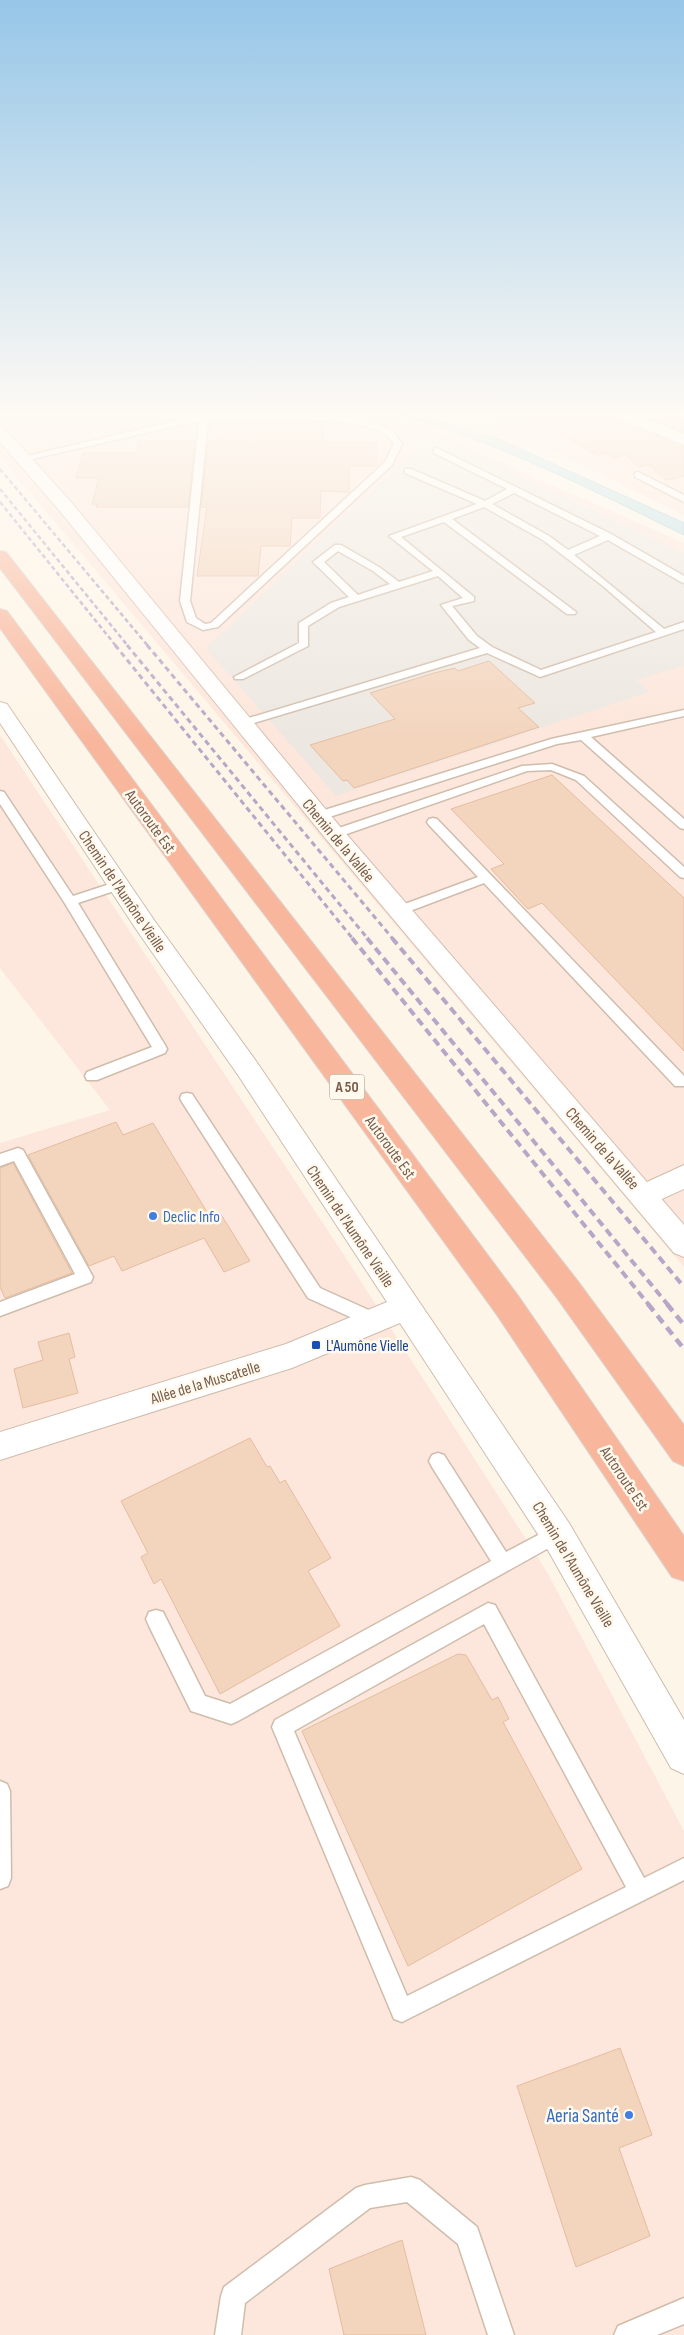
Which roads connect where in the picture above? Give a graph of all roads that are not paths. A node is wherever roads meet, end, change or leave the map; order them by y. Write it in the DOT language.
graph roads {
  1 [pos="76,520"];
  2 [pos="193,520"];
  3 [pos="327,520"];
  4 [pos="439,520"];
  5 [pos="448,520"];
  6 [pos="514,520"];
  7 [pos="575,520"];
  8 [pos="608,536"];
  9 [pos="568,554"];
  10 [pos="0,556"];
  11 [pos="440,572"];
  12 [pos="684,580"];
  13 [pos="397,585"];
  14 [pos="356,598"];
  15 [pos="571,612"];
  16 [pos="0,615"];
  17 [pos="684,625"];
  18 [pos="663,633"];
  19 [pos="488,649"];
  20 [pos="239,677"];
  21 [pos="0,708"];
  22 [pos="684,713"];
  23 [pos="243,723"];
  24 [pos="582,736"];
  25 [pos="0,795"];
  26 [pos="4,810"];
  27 [pos="319,816"];
  28 [pos="433,822"];
  29 [pos="684,825"];
  30 [pos="334,834"];
  31 [pos="684,874"];
  32 [pos="486,878"];
  33 [pos="118,885"];
  34 [pos="70,901"];
  35 [pos="398,911"];
  36 [pos="92,1076"];
  37 [pos="684,1081"];
  38 [pos="188,1098"];
  39 [pos="0,1160"];
  40 [pos="684,1176"];
  41 [pos="644,1196"];
  42 [pos="684,1244"];
  43 [pos="0,1309"];
  44 [pos="391,1314"];
  45 [pos="0,1443"];
  46 [pos="684,1450"];
  47 [pos="438,1461"];
  48 [pos="557,1534"];
  49 [pos="502,1564"];
  50 [pos="684,1566"];
  51 [pos="156,1619"];
  52 [pos="684,1755"];
  53 [pos="0,1791"];
  54 [pos="684,1869"];
  55 [pos="0,1878"];
  56 [pos="640,1892"];
  57 [pos="684,2311"];
  58 [pos="228,2335"];
  59 [pos="501,2335"];
  60 [pos="627,2335"];
  1 -- 23 [label="street, Chemin de la Vallée"];
  2 -- 3 [label="lane"];
  4 -- 11 [label="lane"];
  5 -- 15 [label="lane"];
  6 -- 9 [label="lane"];
  7 -- 8 [label="lane"];
  8 -- 9 [label="lane"];
  8 -- 12 [label="lane"];
  9 -- 18 [label="lane"];
  10 -- 46 [label="highway"];
  11 -- 13 [label="lane"];
  11 -- 19 [label="lane"];
  13 -- 14 [label="lane"];
  13 -- 14 [label="lane"];
  14 -- 20 [label="lane"];
  16 -- 50 [label="highway, Autoroute Est / A 50"];
  17 -- 18 [label="lane"];
  18 -- 19 [label="lane"];
  19 -- 23 [label="lane"];
  21 -- 33 [label="street, Chemin de l'Aumône Vieille"];
  22 -- 24 [label="lane"];
  23 -- 27 [label="street, Chemin de la Vallée"];
  24 -- 27 [label="lane"];
  24 -- 29 [label="lane"];
  25 -- 26 [label="lane"];
  26 -- 34 [label="lane"];
  27 -- 30 [label="street, Chemin de la Vallée"];
  28 -- 32 [label="lane"];
  30 -- 31 [label="lane"];
  30 -- 35 [label="street, Chemin de la Vallée"];
  32 -- 35 [label="lane"];
  32 -- 37 [label="lane"];
  33 -- 34 [label="lane"];
  33 -- 44 [label="street, Chemin de l'Aumône Vieille"];
  34 -- 36 [label="lane"];
  35 -- 41 [label="street, Chemin de la Vallée"];
  38 -- 44 [label="lane"];
  39 -- 43 [label="lane"];
  40 -- 41 [label="street"];
  41 -- 42 [label="street, Chemin de la Vallée"];
  44 -- 45 [label="street, Allée de la Muscatelle"];
  44 -- 48 [label="street, Chemin de l'Aumône Vieille"];
  47 -- 49 [label="lane"];
  48 -- 49 [label="lane"];
  48 -- 52 [label="street, Chemin de l'Aumône Vieille"];
  49 -- 51 [label="lane"];
  53 -- 55 [label="lane"];
  54 -- 56 [label="lane"];
  56 -- 56 [label="lane"];
  57 -- 60 [label="lane"];
  58 -- 59 [label="lane"];
}
